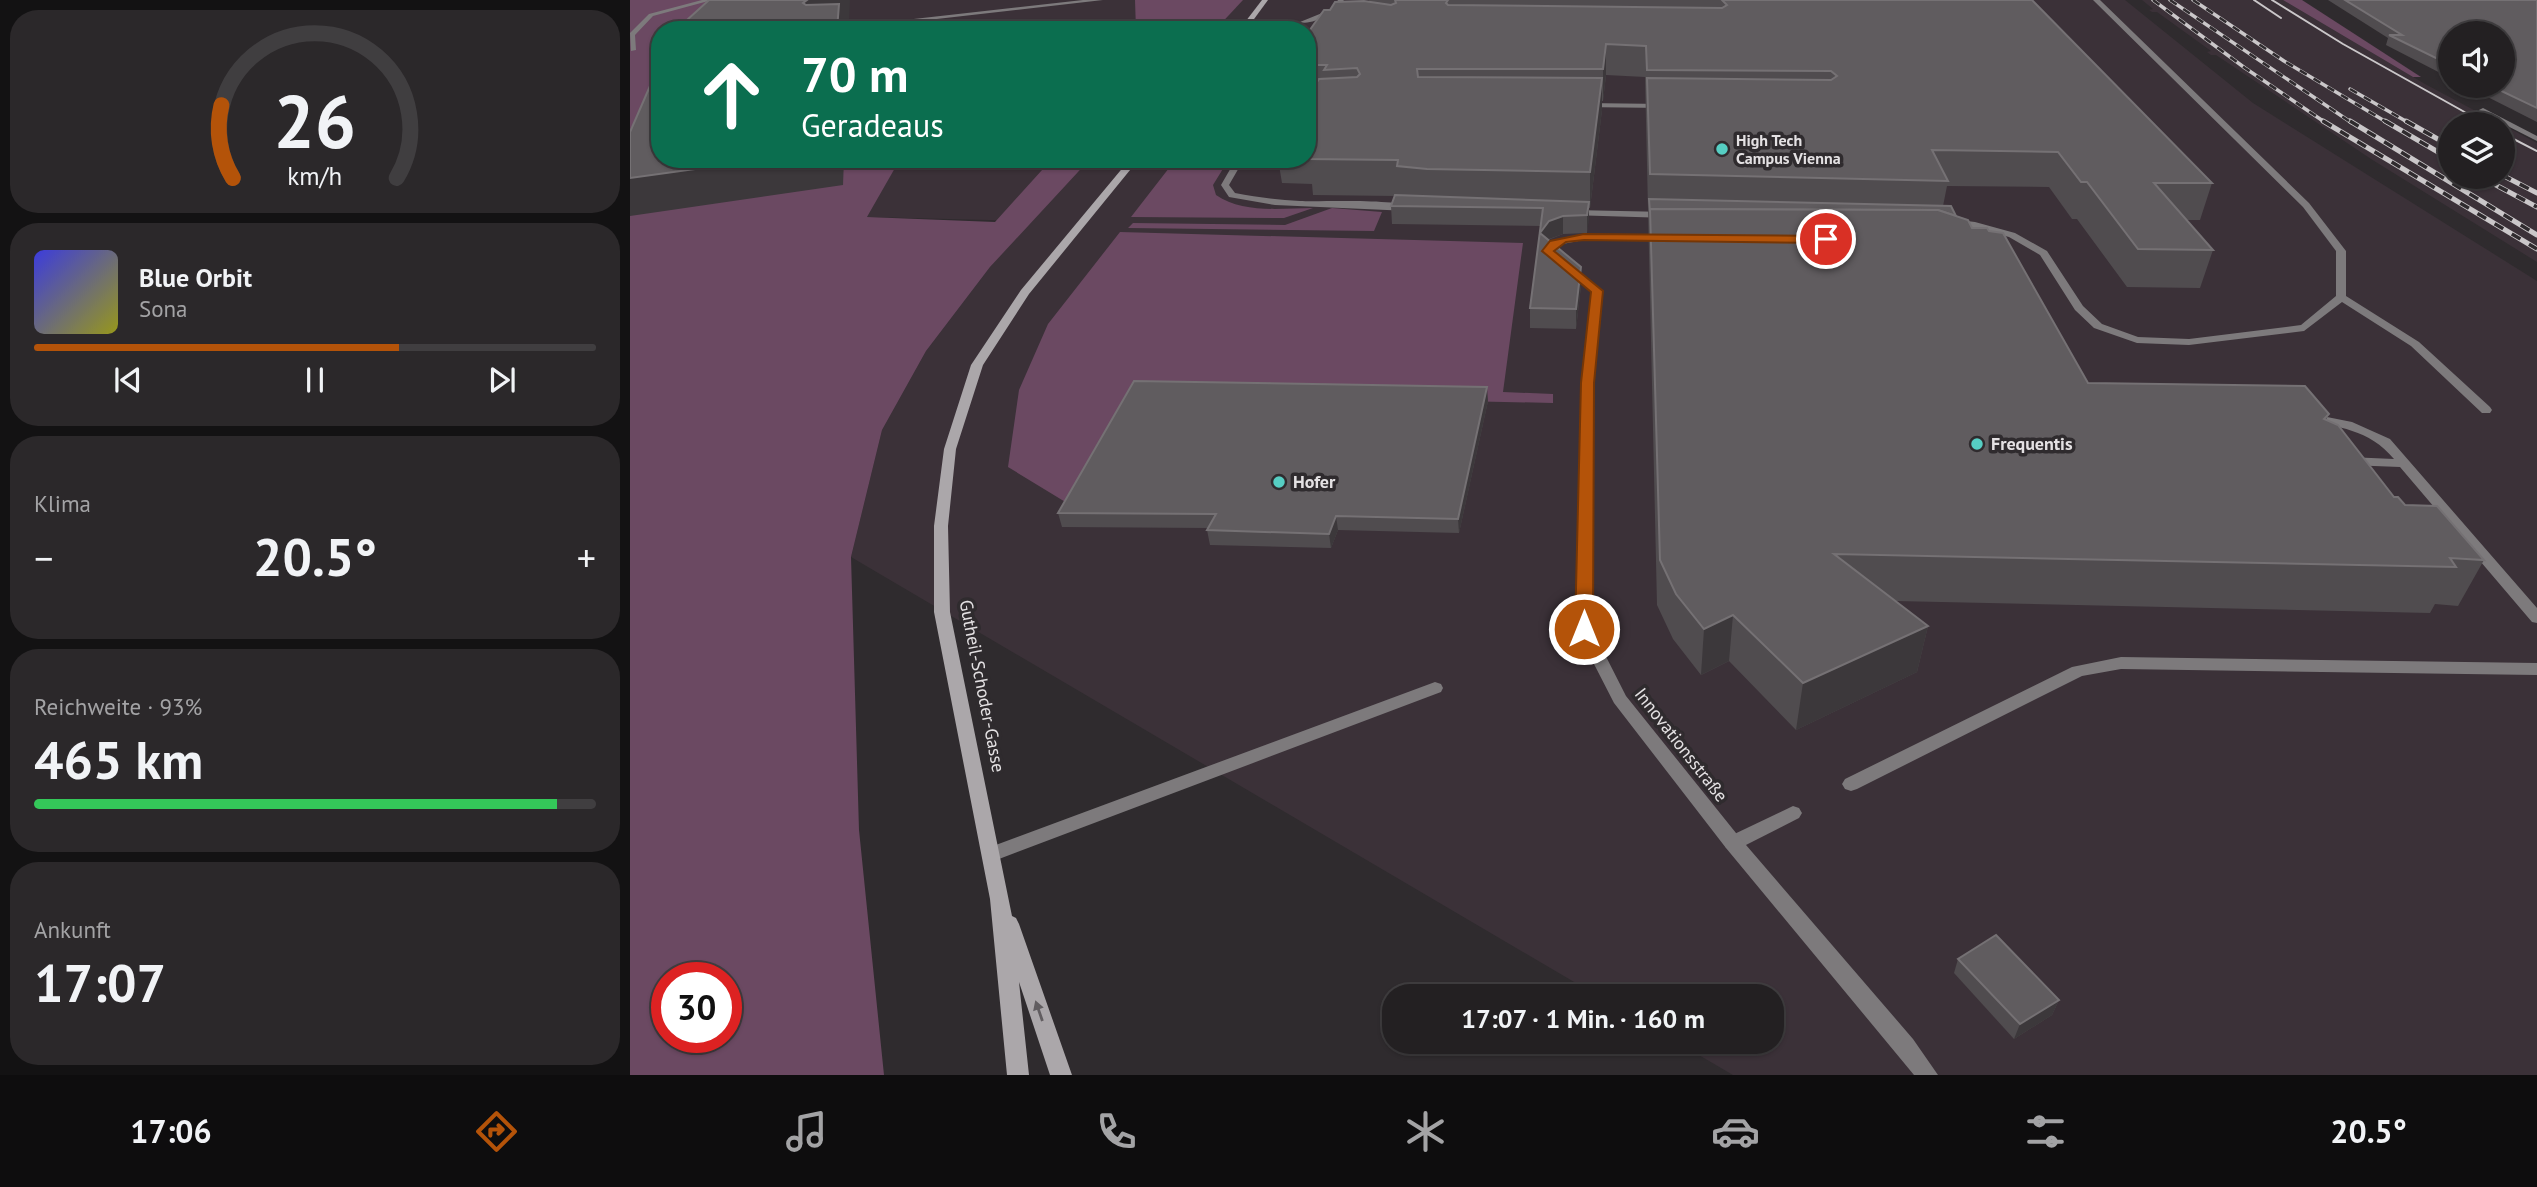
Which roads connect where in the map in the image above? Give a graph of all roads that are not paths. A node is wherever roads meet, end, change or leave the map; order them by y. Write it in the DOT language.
graph roads {
  1 [pos="709,0"];
  2 [pos="1100,0"];
  3 [pos="1265,0"];
  4 [pos="1341,0"];
  5 [pos="2096,0"];
  6 [pos="903,21"];
  7 [pos="1249,21"];
  8 [pos="1306,21"];
  9 [pos="633,50"];
  10 [pos="1577,105"];
  11 [pos="1674,106"];
  12 [pos="2483,110"];
  13 [pos="2537,139"];
  14 [pos="1128,168"];
  15 [pos="1235,168"];
  16 [pos="1417,209"];
  17 [pos="1556,213"];
  18 [pos="1682,215"];
  19 [pos="1943,221"];
  20 [pos="1682,238"];
  21 [pos="2341,297"];
  22 [pos="2486,410"];
  23 [pos="2299,416"];
  24 [pos="2339,461"];
  25 [pos="2403,463"];
  26 [pos="2537,618"];
  27 [pos="2537,669"];
  28 [pos="1435,688"];
  29 [pos="1851,785"];
  30 [pos="1793,813"];
  31 [pos="1733,843"];
  32 [pos="992,854"];
  33 [pos="1000,900"];
  34 [pos="1018,1075"];
  35 [pos="1061,1075"];
  36 [pos="1927,1075"];
  1 -- 9 [label="street"];
  2 -- 6 [label="street"];
  3 -- 7 [label="street"];
  4 -- 8 [label="street"];
  5 -- 21 [label="street"];
  10 -- 11 [label="street"];
  12 -- 13 [label="street"];
  14 -- 32 [label="street, Gutheil-Schoder-Gasse"];
  15 -- 16 [label="street"];
  17 -- 18 [label="street"];
  19 -- 21 [label="street"];
  20 -- 31 [label="street, Innovationsstraße"];
  21 -- 22 [label="street"];
  23 -- 25 [label="street"];
  24 -- 25 [label="street"];
  25 -- 26 [label="street"];
  27 -- 29 [label="street"];
  28 -- 32 [label="street"];
  30 -- 31 [label="street"];
  31 -- 36 [label="street, Innovationsstraße"];
  32 -- 33 [label="street, Gutheil-Schoder-Gasse"];
  33 -- 34 [label="street, Gutheil-Schoder-Gasse"];
  35 -- 33 [label="street, Gutheil-Schoder-Gasse, one-way"];
}
